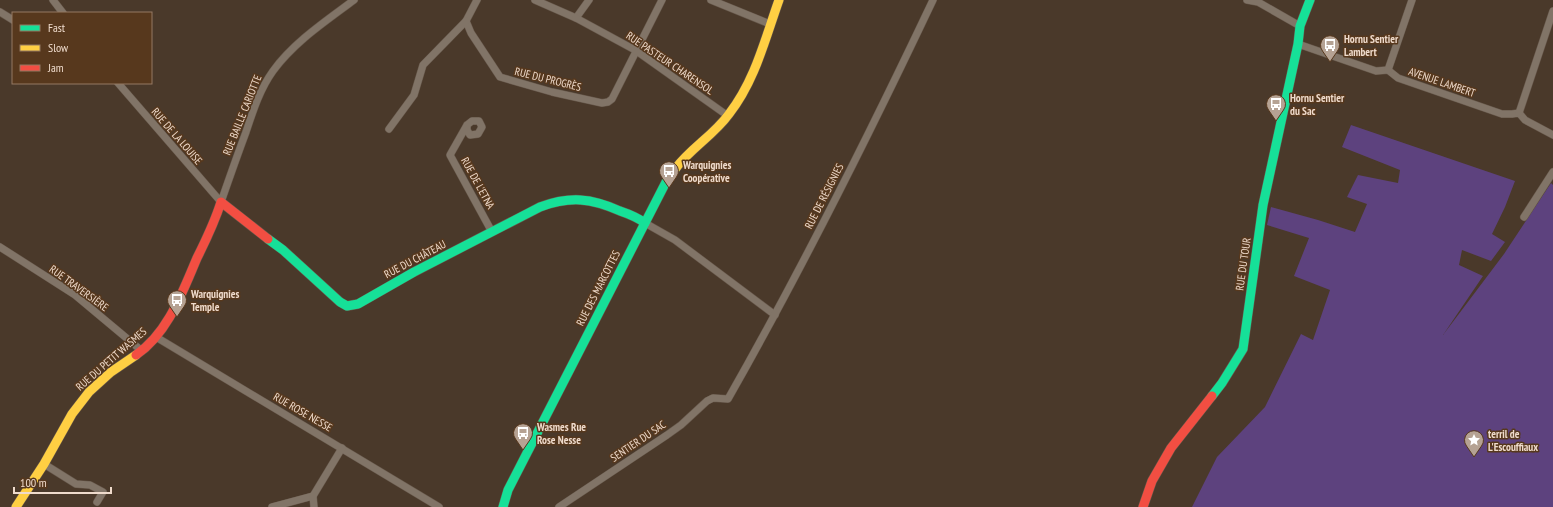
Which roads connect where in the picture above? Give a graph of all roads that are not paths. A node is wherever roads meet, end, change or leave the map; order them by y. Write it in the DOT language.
graph roads {
  1 [pos="53,0"];
  2 [pos="354,0"];
  3 [pos="477,0"];
  4 [pos="535,0"];
  5 [pos="589,0"];
  6 [pos="662,0"];
  7 [pos="711,0"];
  8 [pos="779,0"];
  9 [pos="933,0"];
  10 [pos="1247,0"];
  11 [pos="1310,0"];
  12 [pos="1412,0"];
  13 [pos="1553,11"];
  14 [pos="0,12"];
  15 [pos="62,12"];
  16 [pos="576,18"];
  17 [pos="12,19"];
  18 [pos="466,21"];
  19 [pos="770,24"];
  20 [pos="1300,26"];
  21 [pos="1298,44"];
  22 [pos="635,50"];
  23 [pos="1388,70"];
  24 [pos="119,84"];
  25 [pos="1519,113"];
  26 [pos="728,116"];
  27 [pos="467,125"];
  28 [pos="389,129"];
  29 [pos="1553,135"];
  30 [pos="1553,172"];
  31 [pos="221,202"];
  32 [pos="1524,217"];
  33 [pos="645,223"];
  34 [pos="492,232"];
  35 [pos="0,247"];
  36 [pos="775,315"];
  37 [pos="156,336"];
  38 [pos="142,351"];
  39 [pos="728,399"];
  40 [pos="342,448"];
  41 [pos="44,464"];
  42 [pos="313,496"];
  43 [pos="97,502"];
  44 [pos="16,507"];
  45 [pos="272,507"];
  46 [pos="314,507"];
  47 [pos="439,507"];
  48 [pos="504,507"];
  49 [pos="560,507"];
  50 [pos="1143,507"];
  1 -- 15 [label="street"];
  2 -- 31 [label="street, RUE BAILLE CARIOTTE"];
  3 -- 18 [label="street"];
  4 -- 16 [label="street, RUE PASTEUR CHARENSOL"];
  5 -- 16 [label="street"];
  6 -- 22 [label="street"];
  7 -- 19 [label="street"];
  8 -- 19 [label="street, RUE DES MARCOTTES"];
  9 -- 36 [label="street, RUE DE RÉSIGNIES"];
  10 -- 20 [label="street"];
  11 -- 20 [label="street, RUE DU TOUR"];
  12 -- 23 [label="street"];
  13 -- 25 [label="street"];
  14 -- 17 [label="street"];
  16 -- 22 [label="street, RUE PASTEUR CHARENSOL"];
  18 -- 22 [label="street, RUE DU PROGRÈS"];
  18 -- 28 [label="street"];
  19 -- 26 [label="street, RUE DES MARCOTTES"];
  20 -- 21 [label="street, RUE DU TOUR"];
  21 -- 23 [label="street, AVENUE LAMBERT"];
  21 -- 50 [label="street, RUE DU TOUR"];
  22 -- 26 [label="street, RUE PASTEUR CHARENSOL"];
  23 -- 25 [label="street, AVENUE LAMBERT"];
  24 -- 31 [label="street, RUE DE LA LOUISE"];
  25 -- 29 [label="street"];
  26 -- 33 [label="street, RUE DES MARCOTTES"];
  27 -- 34 [label="street, RUE DE L'ETNA"];
  30 -- 32 [label="street"];
  31 -- 34 [label="street, RUE DU CHÂTEAU"];
  31 -- 37 [label="street, RUE DU PETIT WASMES"];
  33 -- 34 [label="street, RUE DU CHÂTEAU"];
  33 -- 36 [label="street"];
  33 -- 48 [label="street, RUE DES MARCOTTES"];
  35 -- 38 [label="street, RUE TRAVERSIÈRE"];
  36 -- 39 [label="street, RUE DE RÉSIGNIES"];
  37 -- 38 [label="street, RUE DU PETIT WASMES"];
  37 -- 40 [label="street, RUE ROSE NESSE"];
  38 -- 41 [label="street, RUE DU PETIT WASMES"];
  39 -- 49 [label="street, SENTIER DU SAC"];
  40 -- 42 [label="street"];
  40 -- 47 [label="street, RUE ROSE NESSE"];
  41 -- 43 [label="street"];
  41 -- 44 [label="street, RUE DU PETIT WASMES"];
  42 -- 45 [label="street"];
  42 -- 46 [label="street"];
}
